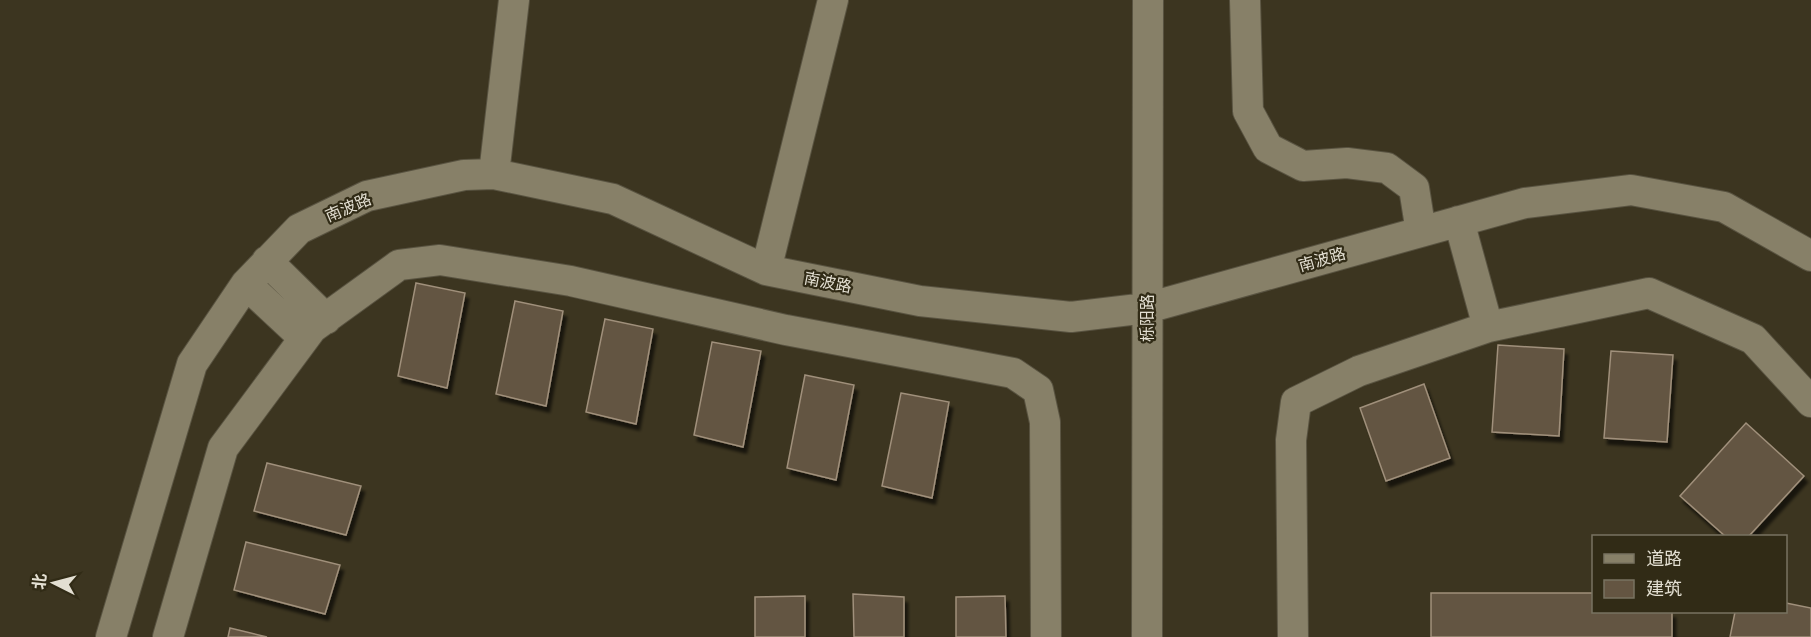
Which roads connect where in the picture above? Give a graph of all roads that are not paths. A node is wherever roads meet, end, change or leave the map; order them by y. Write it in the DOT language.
graph roads {
  1 [pos="514,0"];
  2 [pos="833,0"];
  3 [pos="1148,0"];
  4 [pos="1245,0"];
  5 [pos="494,174"];
  6 [pos="1459,221"];
  7 [pos="1421,232"];
  8 [pos="1811,256"];
  9 [pos="267,261"];
  10 [pos="766,270"];
  11 [pos="246,284"];
  12 [pos="1147,308"];
  13 [pos="1488,327"];
  14 [pos="315,329"];
  15 [pos="1811,402"];
  16 [pos="111,637"];
  17 [pos="168,637"];
  18 [pos="1046,637"];
  19 [pos="1147,637"];
  20 [pos="1293,637"];
  1 -- 5 [label="street"];
  2 -- 10 [label="street"];
  3 -- 12 [label="street, 栎阳路"];
  4 -- 7 [label="street"];
  5 -- 9 [label="street, 南波路"];
  5 -- 10 [label="street, 南波路"];
  6 -- 7 [label="street, 南波路"];
  6 -- 8 [label="street, 南波路"];
  6 -- 13 [label="street"];
  7 -- 12 [label="street, 南波路"];
  9 -- 11 [label="street, 南波路"];
  9 -- 14 [label="street"];
  10 -- 12 [label="street, 南波路"];
  11 -- 14 [label="street"];
  11 -- 16 [label="street, 南波路"];
  12 -- 19 [label="street, 栎阳路"];
  13 -- 15 [label="street"];
  13 -- 20 [label="street"];
  14 -- 17 [label="street"];
  14 -- 18 [label="street"];
}
